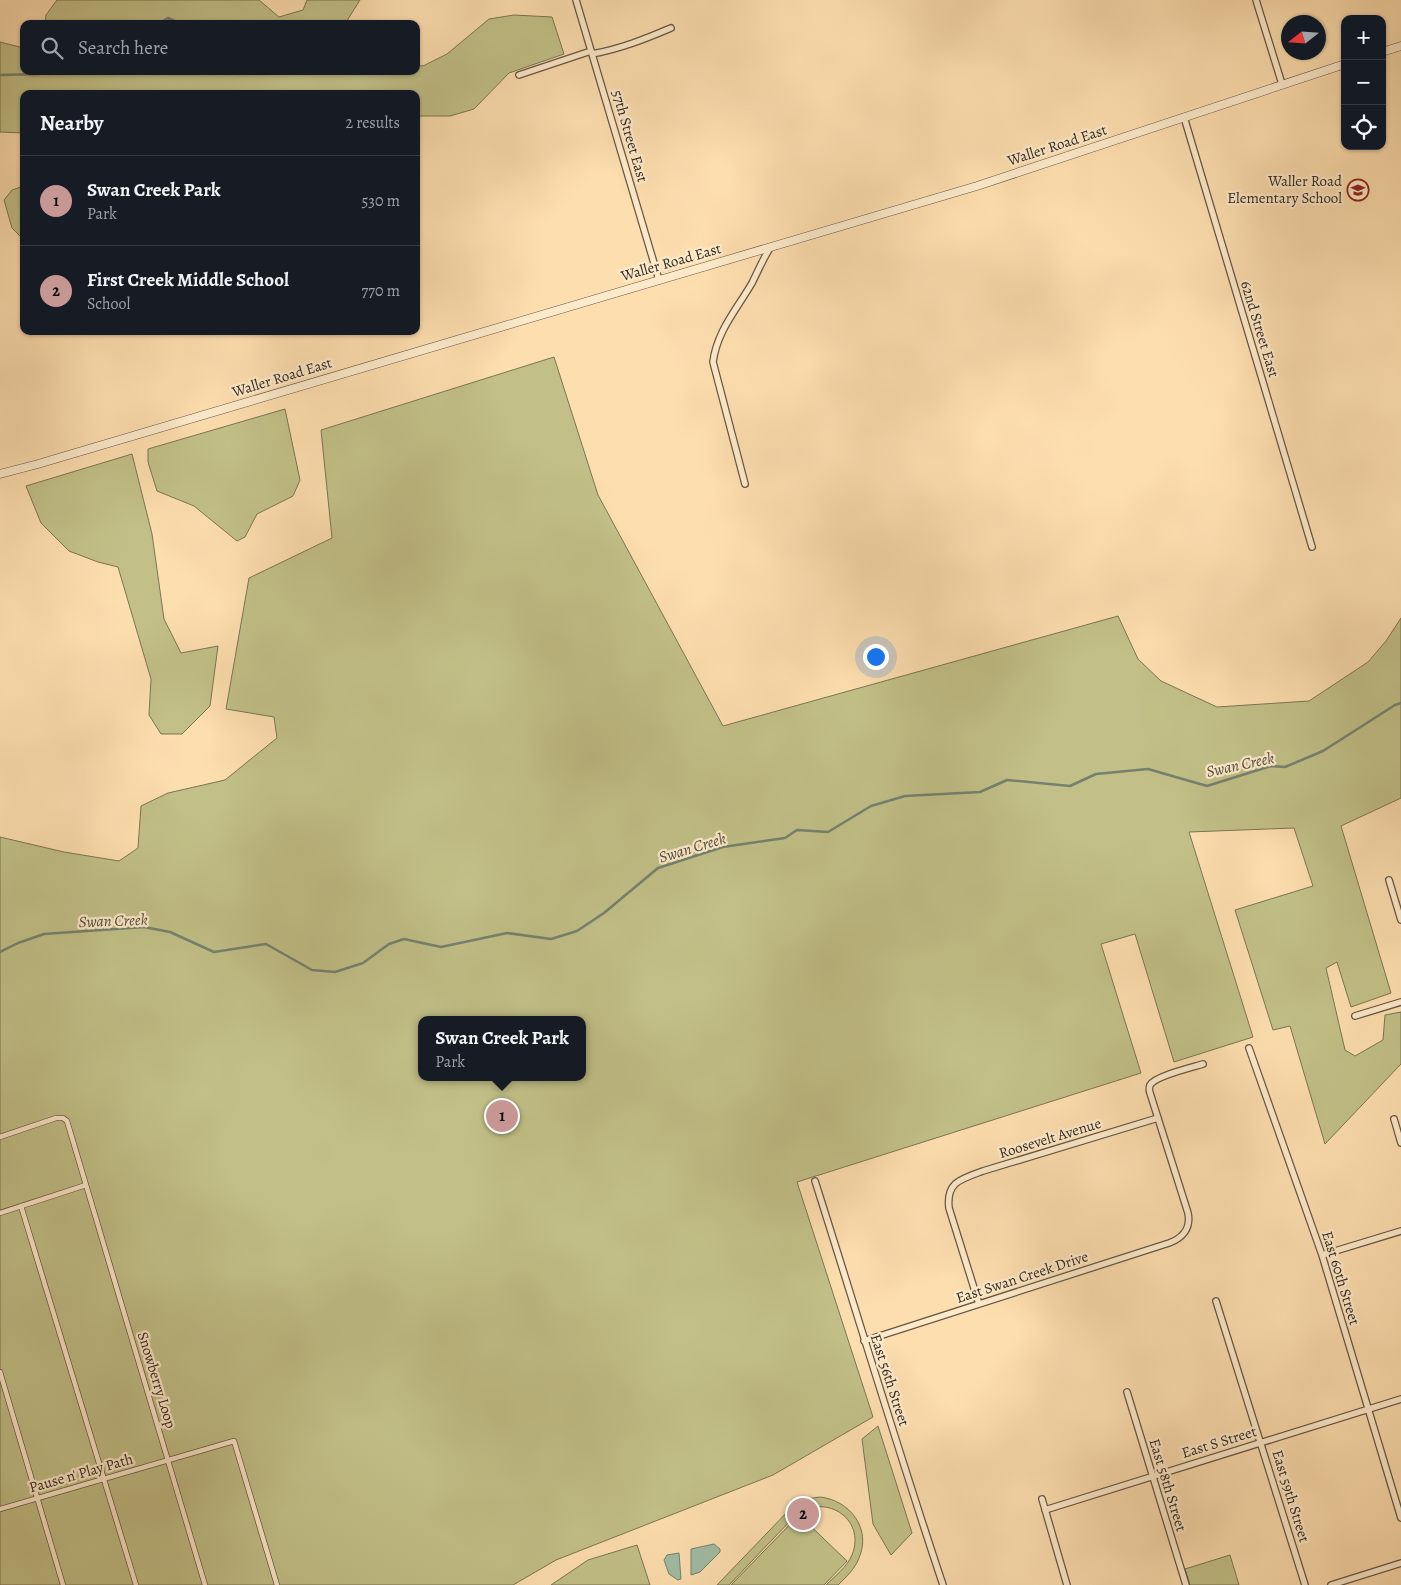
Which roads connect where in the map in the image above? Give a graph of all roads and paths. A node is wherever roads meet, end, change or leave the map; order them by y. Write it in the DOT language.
graph roads {
  1 [pos="576,0"];
  2 [pos="1256,0"];
  3 [pos="671,28"];
  4 [pos="1401,46"];
  5 [pos="1386,51"];
  6 [pos="592,53"];
  7 [pos="1341,65"];
  8 [pos="519,75"];
  9 [pos="1282,84"];
  10 [pos="1184,117"];
  11 [pos="770,248"];
  12 [pos="658,280"];
  13 [pos="0,474"];
  14 [pos="745,484"];
  15 [pos="1312,547"];
  16 [pos="1389,880"];
  17 [pos="1401,920"];
  18 [pos="1401,1002"];
  19 [pos="1355,1016"];
  20 [pos="1249,1048"];
  21 [pos="1203,1064"];
  22 [pos="1158,1118"];
  23 [pos="1394,1119"];
  24 [pos="0,1137"];
  25 [pos="1401,1143"];
  26 [pos="814,1181"];
  27 [pos="86,1185"];
  28 [pos="22,1206"];
  29 [pos="0,1212"];
  30 [pos="1401,1231"];
  31 [pos="1322,1255"];
  32 [pos="1216,1301"];
  33 [pos="979,1304"];
  34 [pos="864,1341"];
  35 [pos="0,1372"];
  36 [pos="1127,1392"];
  37 [pos="1401,1399"];
  38 [pos="1368,1409"];
  39 [pos="1261,1442"];
  40 [pos="168,1460"];
  41 [pos="1153,1476"];
  42 [pos="104,1479"];
  43 [pos="38,1498"];
  44 [pos="1042,1499"];
  45 [pos="0,1509"];
  46 [pos="1044,1510"];
  47 [pos="1401,1518"];
  48 [pos="1401,1563"];
  49 [pos="63,1585"];
  50 [pos="136,1585"];
  51 [pos="206,1585"];
  52 [pos="277,1585"];
  53 [pos="943,1585"];
  54 [pos="1067,1585"];
  55 [pos="1186,1585"];
  56 [pos="1305,1585"];
  57 [pos="1331,1585"];
  1 -- 6 [label="street, 57th Street East"];
  2 -- 9 [label="street"];
  3 -- 6 [label="street"];
  4 -- 5 [label="street"];
  6 -- 8 [label="street"];
  6 -- 12 [label="street, 57th Street East"];
  7 -- 9 [label="street, Waller Road East"];
  9 -- 10 [label="street, Waller Road East"];
  10 -- 11 [label="street, Waller Road East"];
  10 -- 15 [label="street, 62nd Street East"];
  11 -- 12 [label="street, Waller Road East"];
  11 -- 14 [label="street"];
  12 -- 13 [label="street, Waller Road East"];
  16 -- 17 [label="street"];
  18 -- 19 [label="street"];
  20 -- 31 [label="street, East 60th Street"];
  21 -- 22 [label="street"];
  22 -- 33 [label="street, East Swan Creek Drive"];
  22 -- 33 [label="street, Roosevelt Avenue"];
  23 -- 25 [label="street"];
  24 -- 27 [label="street, Snowberry Loop"];
  26 -- 34 [label="street, East 56th Street"];
  27 -- 28 [label="street"];
  27 -- 40 [label="street, Snowberry Loop"];
  28 -- 29 [label="street"];
  28 -- 42 [label="street"];
  30 -- 31 [label="street"];
  31 -- 38 [label="street, East 60th Street"];
  32 -- 39 [label="street, East 59th Street"];
  33 -- 34 [label="street, East Swan Creek Drive"];
  34 -- 53 [label="street, East 56th Street"];
  35 -- 43 [label="street"];
  36 -- 41 [label="street, East 58th Street"];
  37 -- 38 [label="street, East S Street"];
  38 -- 39 [label="street, East S Street"];
  38 -- 47 [label="street, East 60th Street"];
  39 -- 41 [label="street, East S Street"];
  39 -- 56 [label="street, East 59th Street"];
  40 -- 42 [label="street, Pause n' Play Path"];
  40 -- 51 [label="street, Snowberry Loop"];
  40 -- 52 [label="street"];
  41 -- 46 [label="street, East S Street"];
  41 -- 55 [label="street, East 58th Street"];
  42 -- 43 [label="street, Pause n' Play Path"];
  42 -- 50 [label="street"];
  43 -- 45 [label="street, Pause n' Play Path"];
  43 -- 49 [label="street"];
  44 -- 46 [label="street"];
  46 -- 54 [label="street"];
  48 -- 57 [label="street"];
}
